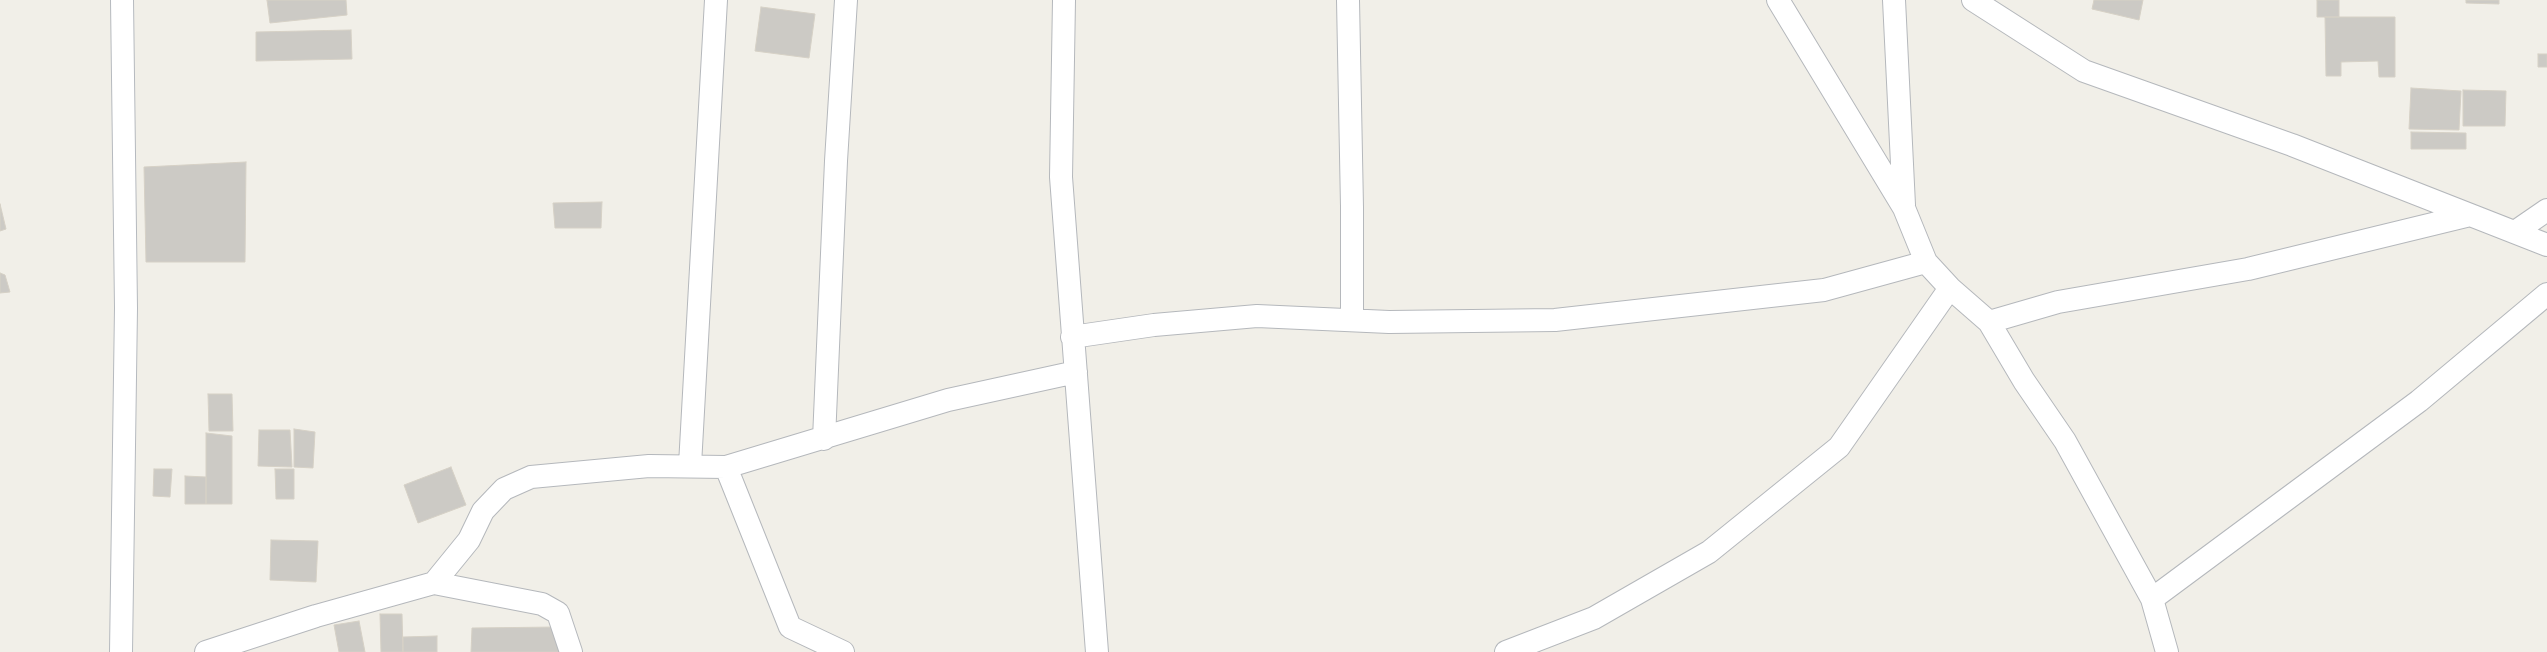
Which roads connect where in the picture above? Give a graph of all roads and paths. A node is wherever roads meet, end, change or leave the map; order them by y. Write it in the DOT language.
graph roads {
  1 [pos="122,0"];
  2 [pos="716,0"];
  3 [pos="846,0"];
  4 [pos="1064,0"];
  5 [pos="1348,0"];
  6 [pos="1778,0"];
  7 [pos="1894,0"];
  8 [pos="1973,0"];
  9 [pos="1904,208"];
  10 [pos="2547,210"];
  11 [pos="2470,215"];
  12 [pos="2515,232"];
  13 [pos="2547,245"];
  14 [pos="1926,262"];
  15 [pos="1950,288"];
  16 [pos="2547,294"];
  17 [pos="1352,319"];
  18 [pos="1989,322"];
  19 [pos="1072,337"];
  20 [pos="1076,372"];
  21 [pos="824,439"];
  22 [pos="690,465"];
  23 [pos="726,467"];
  24 [pos="434,583"];
  25 [pos="2152,599"];
  26 [pos="121,652"];
  27 [pos="206,652"];
  28 [pos="572,652"];
  29 [pos="843,652"];
  30 [pos="1097,652"];
  31 [pos="1506,652"];
  32 [pos="2167,652"];
  1 -- 26 [label="street"];
  2 -- 22 [label="street"];
  3 -- 21 [label="street"];
  4 -- 19 [label="street"];
  5 -- 17 [label="street"];
  6 -- 9 [label="street"];
  7 -- 9 [label="street"];
  8 -- 11 [label="street"];
  9 -- 14 [label="street"];
  10 -- 12 [label="street"];
  11 -- 12 [label="street"];
  11 -- 18 [label="street"];
  12 -- 13 [label="street"];
  14 -- 15 [label="street"];
  14 -- 17 [label="street"];
  15 -- 18 [label="street"];
  15 -- 31 [label="street"];
  16 -- 25 [label="street"];
  17 -- 19 [label="street"];
  18 -- 25 [label="street"];
  19 -- 20 [label="street"];
  20 -- 21 [label="street"];
  20 -- 30 [label="street"];
  21 -- 23 [label="street"];
  22 -- 23 [label="street"];
  22 -- 24 [label="street"];
  23 -- 29 [label="street"];
  24 -- 27 [label="street"];
  24 -- 28 [label="street"];
  25 -- 32 [label="street"];
}
